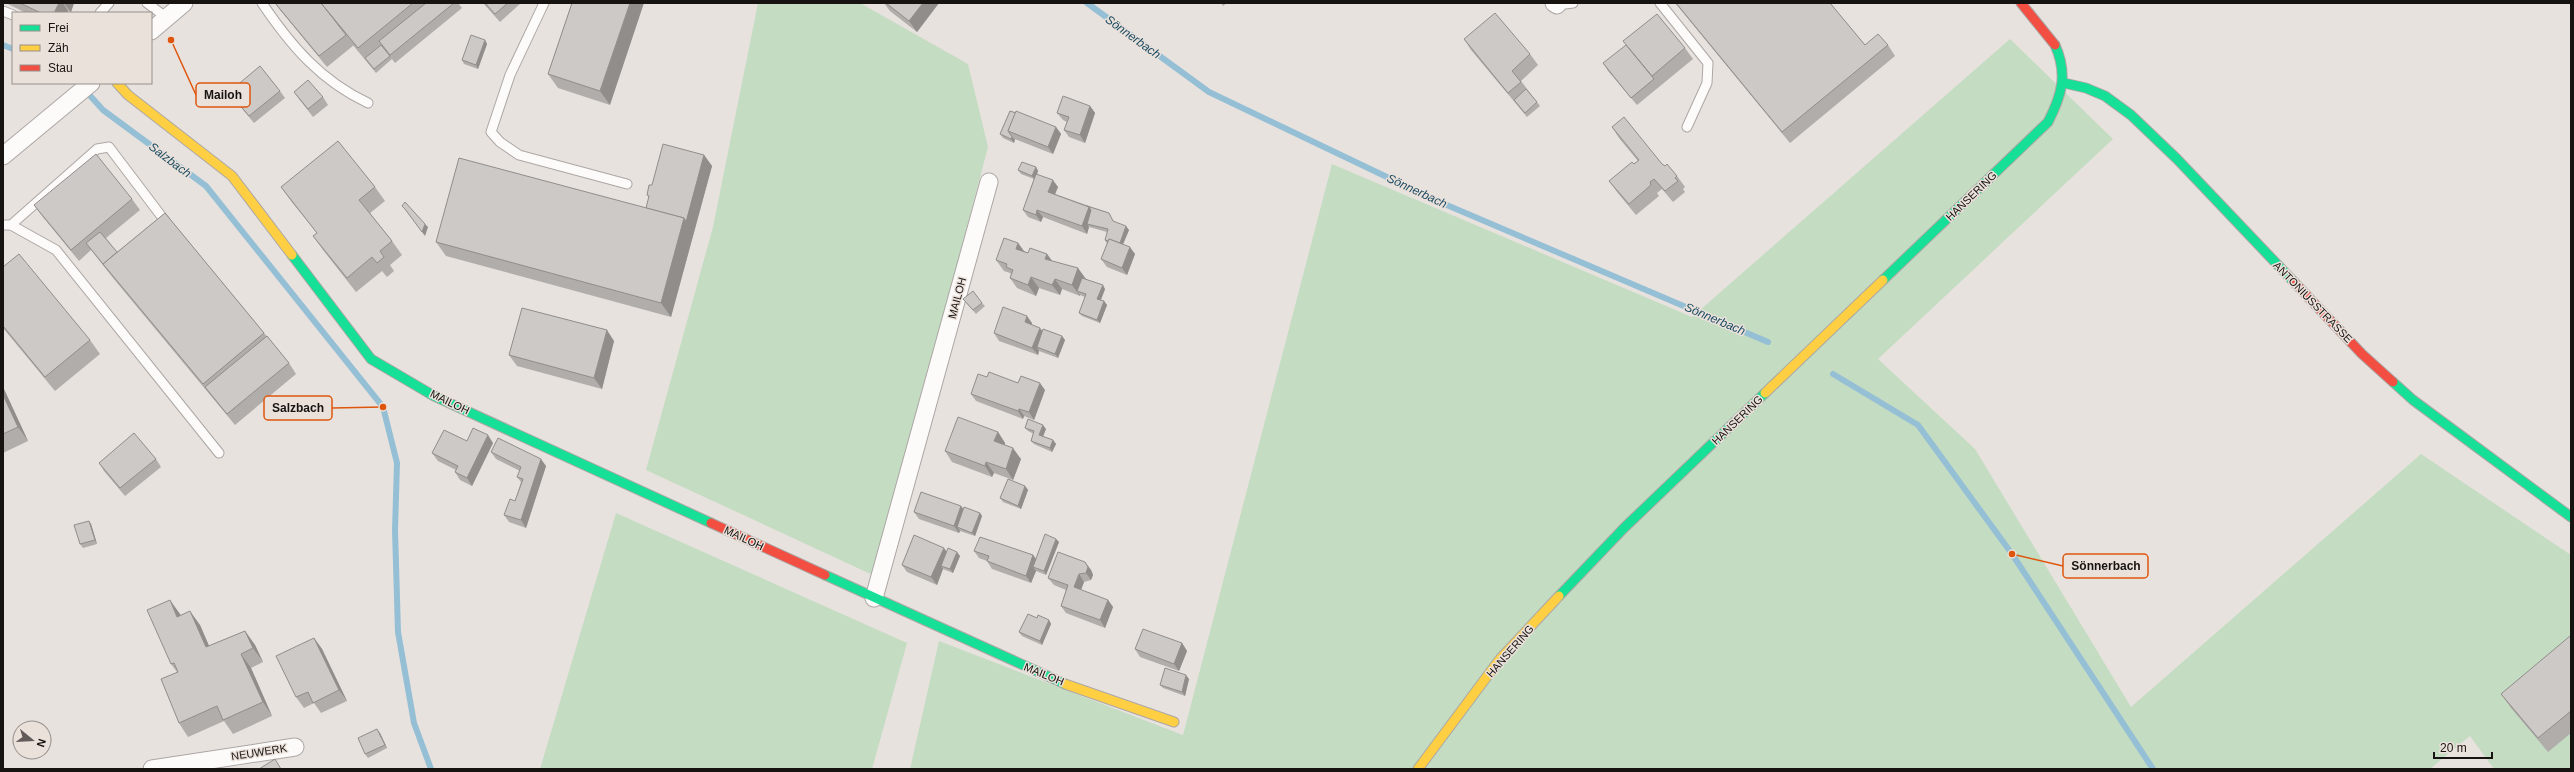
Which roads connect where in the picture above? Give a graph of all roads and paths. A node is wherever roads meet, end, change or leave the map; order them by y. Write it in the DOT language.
graph roads {
  1 [pos="109,3"];
  2 [pos="147,3"];
  3 [pos="184,3"];
  4 [pos="262,3"];
  5 [pos="544,3"];
  6 [pos="1660,3"];
  7 [pos="2021,3"];
  8 [pos="101,12"];
  9 [pos="166,18"];
  10 [pos="152,30"];
  11 [pos="2064,82"];
  12 [pos="90,84"];
  13 [pos="118,84"];
  14 [pos="368,103"];
  15 [pos="1687,127"];
  16 [pos="3,156"];
  17 [pos="989,182"];
  18 [pos="627,184"];
  19 [pos="165,221"];
  20 [pos="7,225"];
  21 [pos="219,453"];
  22 [pos="2571,517"];
  23 [pos="874,598"];
  24 [pos="1174,722"];
  25 [pos="295,747"];
  26 [pos="152,769"];
  27 [pos="1418,769"];
  1 -- 8 [label="lane"];
  2 -- 9 [label="lane"];
  3 -- 9 [label="street"];
  4 -- 14 [label="lane"];
  5 -- 18 [label="lane"];
  6 -- 15 [label="lane"];
  7 -- 11 [label="street, HANSERING"];
  9 -- 10 [label="street"];
  11 -- 22 [label="street, ANTONIUSSTRASSE"];
  11 -- 27 [label="street, HANSERING"];
  12 -- 16 [label="street"];
  13 -- 23 [label="street, MAILOH"];
  17 -- 23 [label="street, MAILOH"];
  19 -- 20 [label="lane"];
  20 -- 21 [label="lane"];
  23 -- 24 [label="street, MAILOH"];
  25 -- 26 [label="street, NEUWERK"];
}
